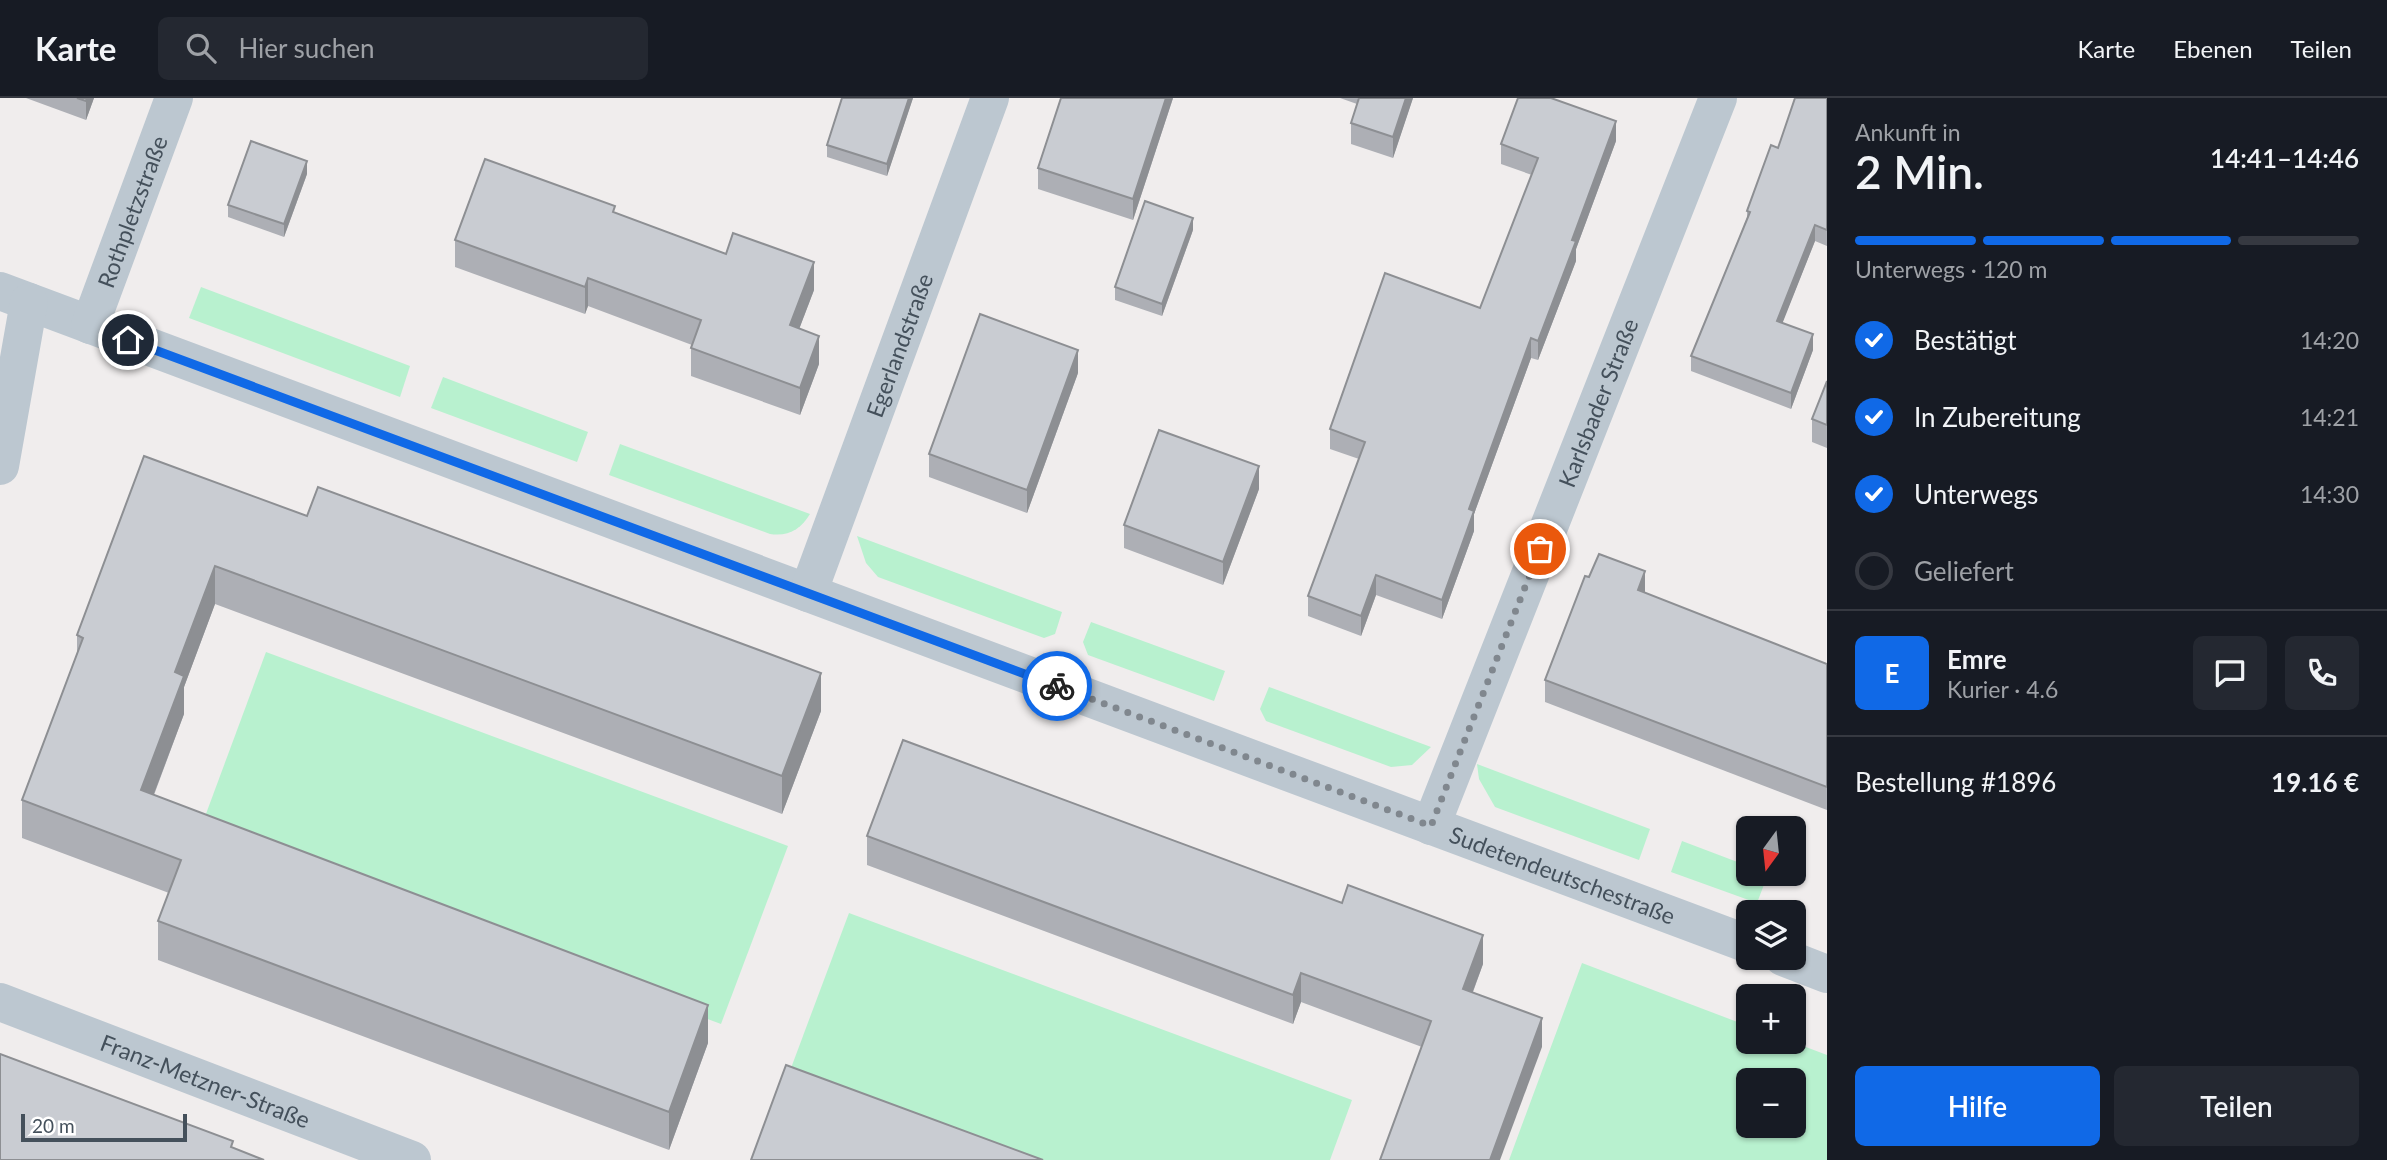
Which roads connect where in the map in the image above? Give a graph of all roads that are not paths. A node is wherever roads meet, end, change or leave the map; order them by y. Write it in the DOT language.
graph roads {
  1 [pos="174,98"];
  2 [pos="990,98"];
  3 [pos="1718,98"];
  4 [pos="15,297"];
  5 [pos="90,325"];
  6 [pos="0,466"];
  7 [pos="808,593"];
  8 [pos="1431,826"];
  9 [pos="1736,940"];
  10 [pos="1806,966"];
  11 [pos="1827,974"];
  12 [pos="0,1002"];
  13 [pos="412,1160"];
  1 -- 5 [label="street, Rothpletzstraße"];
  2 -- 7 [label="street, Egerlandstraße"];
  3 -- 8 [label="street, Karlsbader Straße"];
  4 -- 5 [label="street, Sudetendeutschestraße"];
  4 -- 6 [label="street"];
  5 -- 7 [label="street, Sudetendeutschestraße"];
  7 -- 8 [label="street, Sudetendeutschestraße"];
  8 -- 9 [label="street, Sudetendeutschestraße"];
  10 -- 11 [label="street"];
  12 -- 13 [label="street, Franz-Metzner-Straße"];
}
